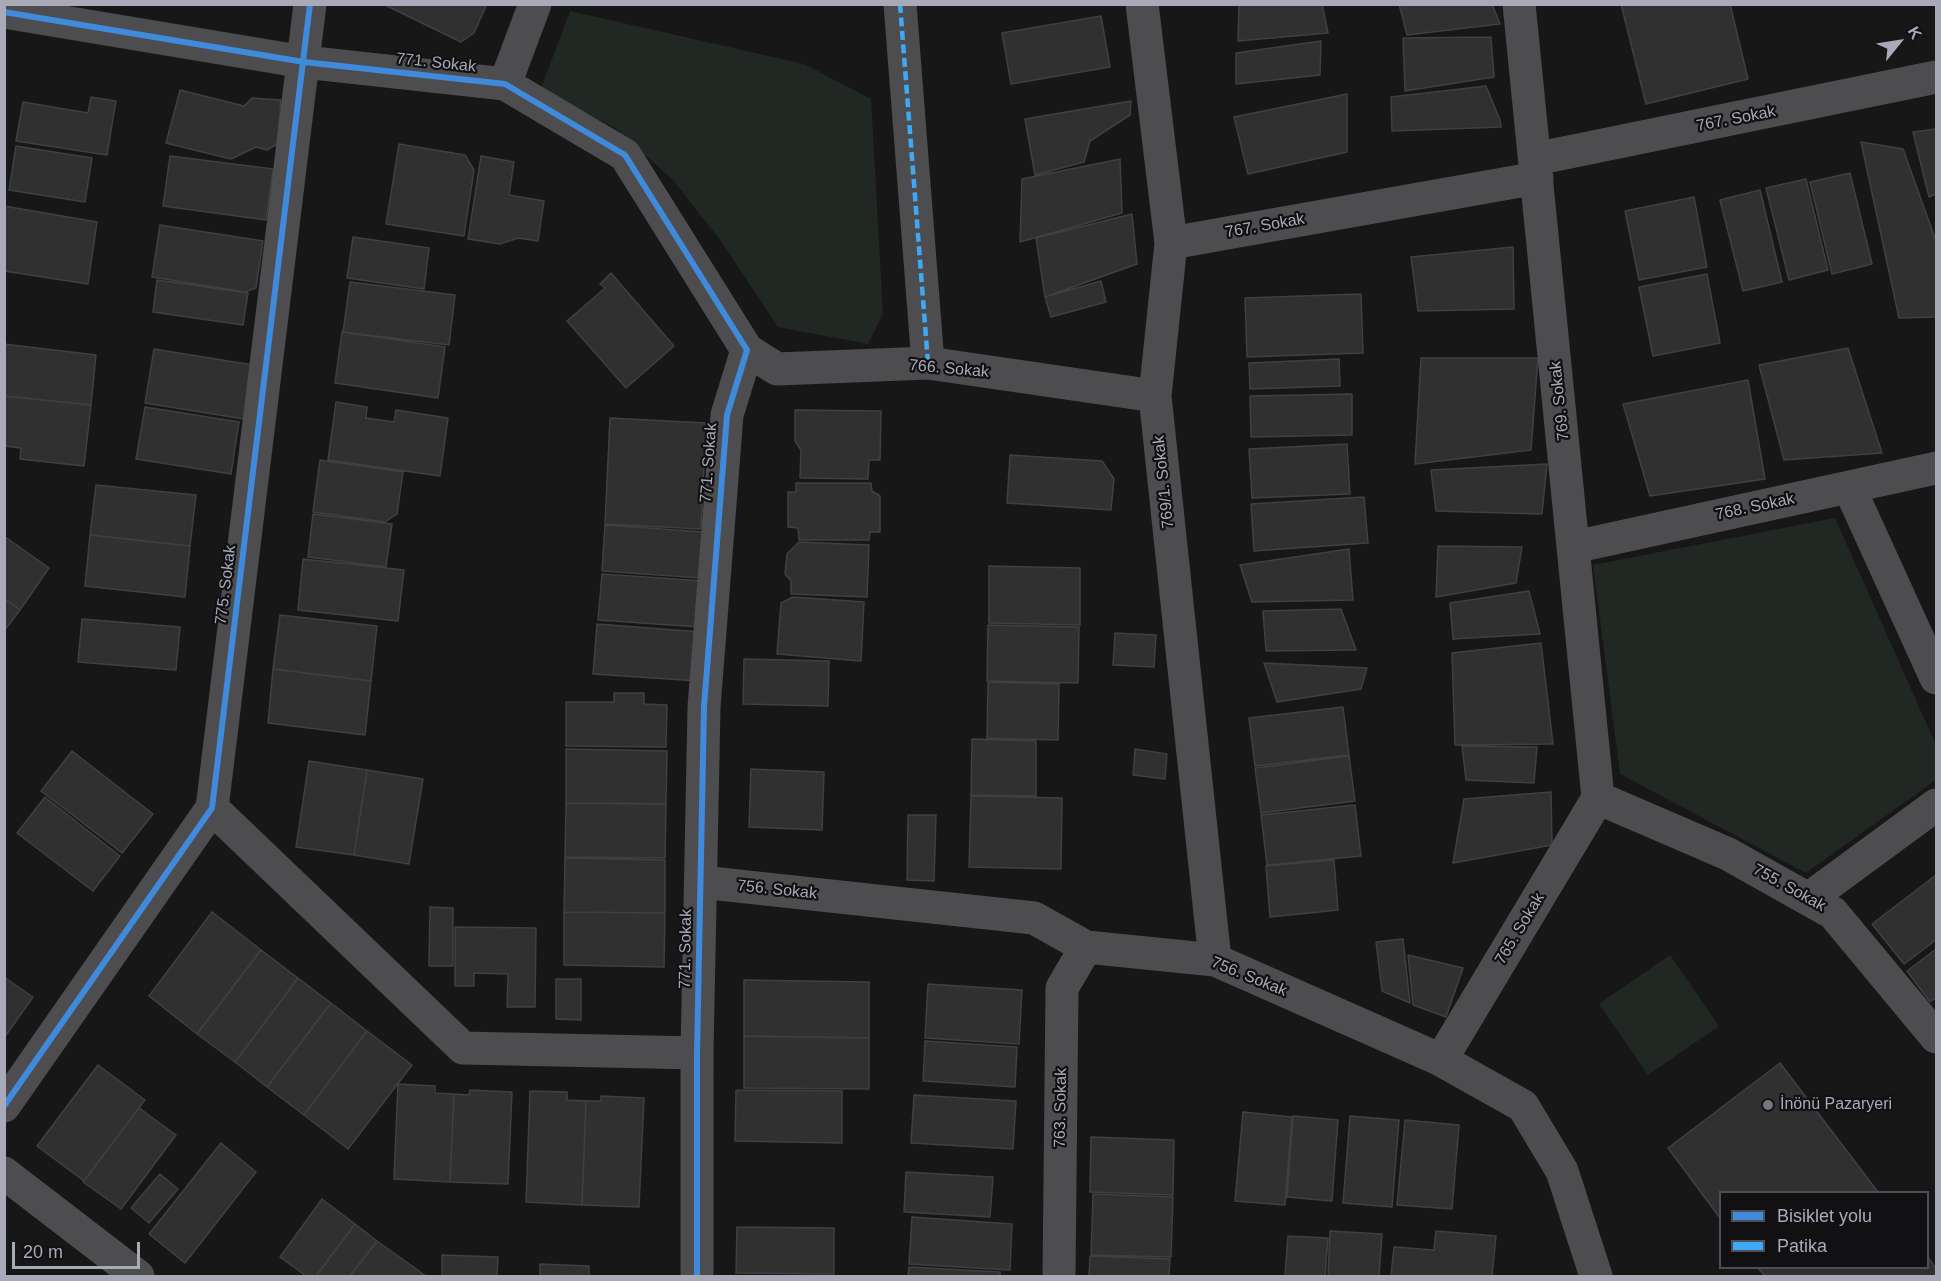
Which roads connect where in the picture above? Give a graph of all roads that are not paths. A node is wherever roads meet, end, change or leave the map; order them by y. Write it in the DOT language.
graph roads {
  1 [pos="310,4"];
  2 [pos="535,4"];
  3 [pos="900,4"];
  4 [pos="1142,4"];
  5 [pos="1520,4"];
  6 [pos="4,12"];
  7 [pos="304,62"];
  8 [pos="1936,77"];
  9 [pos="505,84"];
  10 [pos="1536,169"];
  11 [pos="1171,243"];
  12 [pos="747,350"];
  13 [pos="928,363"];
  14 [pos="1155,396"];
  15 [pos="1936,468"];
  16 [pos="1849,487"];
  17 [pos="1574,547"];
  18 [pos="1936,678"];
  19 [pos="1598,798"];
  20 [pos="1936,805"];
  21 [pos="212,808"];
  22 [pos="701,882"];
  23 [pos="1808,899"];
  24 [pos="1086,947"];
  25 [pos="1215,960"];
  26 [pos="1936,1037"];
  27 [pos="697,1053"];
  28 [pos="1442,1060"];
  29 [pos="4,1106"];
  30 [pos="4,1173"];
  31 [pos="128,1275"];
  32 [pos="697,1276"];
  33 [pos="1059,1276"];
  34 [pos="1596,1276"];
  1 -- 7 [label="street, 775. Sokak"];
  2 -- 9 [label="street"];
  3 -- 13 [label="street"];
  4 -- 11 [label="street, 769/1. Sokak"];
  5 -- 10 [label="street, 769. Sokak"];
  6 -- 7 [label="street, 771. Sokak"];
  7 -- 9 [label="street, 771. Sokak"];
  7 -- 21 [label="street, 775. Sokak"];
  8 -- 10 [label="street, 767. Sokak"];
  9 -- 12 [label="street, 771. Sokak"];
  10 -- 11 [label="street, 767. Sokak"];
  10 -- 17 [label="street, 769. Sokak"];
  11 -- 14 [label="street, 769/1. Sokak"];
  12 -- 13 [label="street, 766. Sokak"];
  12 -- 22 [label="street, 771. Sokak"];
  13 -- 14 [label="street, 766. Sokak"];
  14 -- 25 [label="street, 769/1. Sokak"];
  15 -- 16 [label="street, 768. Sokak"];
  16 -- 17 [label="street, 768. Sokak"];
  16 -- 18 [label="street"];
  17 -- 19 [label="street, 769. Sokak"];
  19 -- 23 [label="street, 755. Sokak"];
  19 -- 28 [label="street, 765. Sokak"];
  20 -- 23 [label="street"];
  21 -- 27 [label="street"];
  21 -- 29 [label="street, 775. Sokak"];
  22 -- 24 [label="street, 756. Sokak"];
  22 -- 27 [label="street, 771. Sokak"];
  23 -- 26 [label="street, 755. Sokak"];
  24 -- 25 [label="street, 756. Sokak"];
  24 -- 33 [label="street, 763. Sokak"];
  25 -- 28 [label="street, 756. Sokak"];
  27 -- 32 [label="street, 771. Sokak"];
  28 -- 34 [label="street, 756. Sokak"];
  30 -- 31 [label="street"];
}
